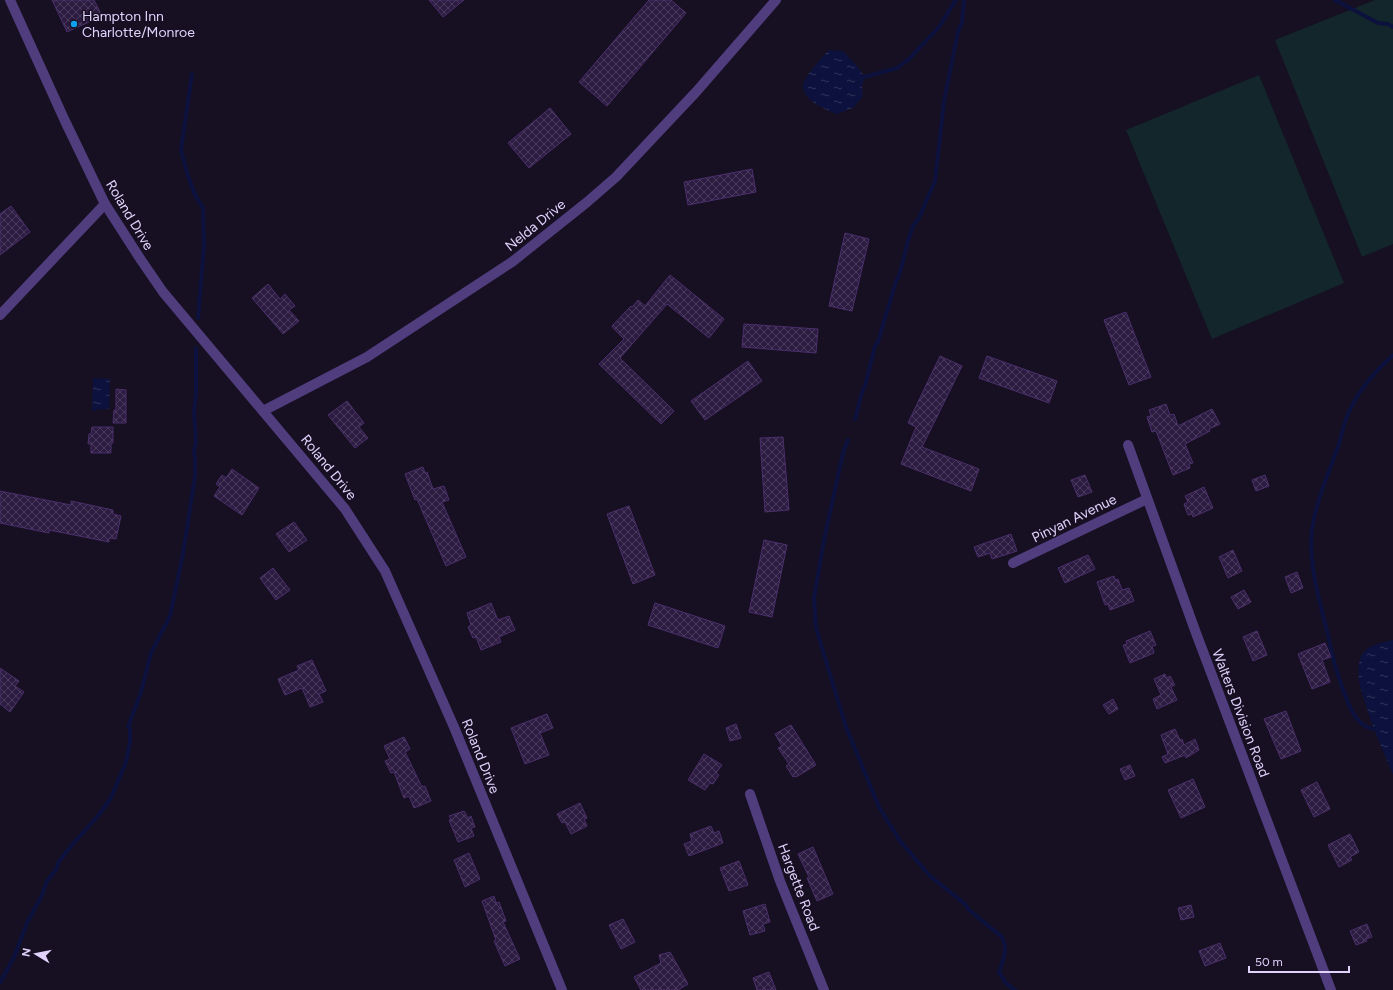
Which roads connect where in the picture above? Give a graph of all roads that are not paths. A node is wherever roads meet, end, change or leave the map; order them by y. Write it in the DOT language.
graph roads {
  1 [pos="10,0"];
  2 [pos="776,0"];
  3 [pos="105,204"];
  4 [pos="0,315"];
  5 [pos="263,411"];
  6 [pos="1128,445"];
  7 [pos="1147,499"];
  8 [pos="1013,563"];
  9 [pos="750,794"];
  10 [pos="562,990"];
  11 [pos="824,990"];
  12 [pos="1332,990"];
  1 -- 3 [label="street, Roland Drive"];
  2 -- 5 [label="street, Nelda Drive"];
  3 -- 4 [label="street"];
  3 -- 5 [label="street, Roland Drive"];
  5 -- 10 [label="street, Roland Drive"];
  6 -- 7 [label="street, Walters Division Road"];
  7 -- 8 [label="street, Pinyan Avenue"];
  7 -- 12 [label="street, Walters Division Road"];
  9 -- 11 [label="street, Hargette Road"];
}
